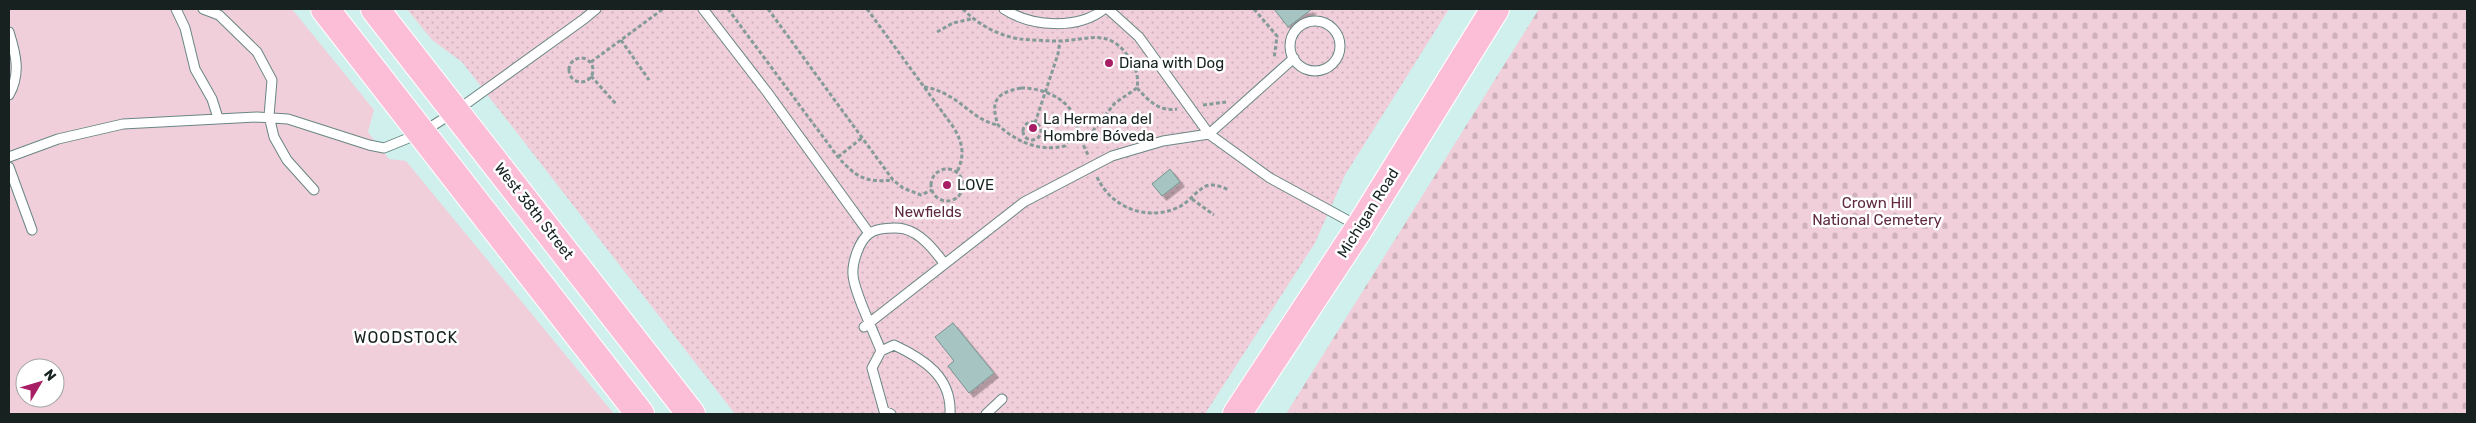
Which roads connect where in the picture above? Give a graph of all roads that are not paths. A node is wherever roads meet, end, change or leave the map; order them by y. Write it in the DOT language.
graph roads {
  1 [pos="176,9"];
  2 [pos="203,9"];
  3 [pos="325,9"];
  4 [pos="375,9"];
  5 [pos="596,9"];
  6 [pos="703,9"];
  7 [pos="1004,9"];
  8 [pos="1106,9"];
  9 [pos="1495,9"];
  10 [pos="9,32"];
  11 [pos="1294,58"];
  12 [pos="9,95"];
  13 [pos="456,111"];
  14 [pos="269,116"];
  15 [pos="218,118"];
  16 [pos="421,132"];
  17 [pos="1208,134"];
  18 [pos="9,157"];
  19 [pos="9,167"];
  20 [pos="314,190"];
  21 [pos="1360,227"];
  22 [pos="32,230"];
  23 [pos="869,233"];
  24 [pos="944,263"];
  25 [pos="867,325"];
  26 [pos="881,351"];
  27 [pos="1002,399"];
  28 [pos="885,413"];
  29 [pos="640,414"];
  30 [pos="692,414"];
  31 [pos="950,414"];
  32 [pos="986,414"];
  33 [pos="1237,414"];
  1 -- 15 [label="lane"];
  2 -- 14 [label="lane"];
  3 -- 16 [label="main road"];
  4 -- 13 [label="main road, West 38th Street"];
  5 -- 13 [label="lane"];
  6 -- 23 [label="lane"];
  7 -- 8 [label="lane"];
  8 -- 17 [label="lane"];
  9 -- 21 [label="main road, Michigan Road"];
  10 -- 12 [label="lane"];
  11 -- 11 [label="lane"];
  11 -- 17 [label="lane"];
  13 -- 16 [label="lane"];
  13 -- 30 [label="main road, West 38th Street"];
  14 -- 15 [label="lane"];
  14 -- 16 [label="lane"];
  14 -- 20 [label="lane"];
  15 -- 18 [label="lane"];
  16 -- 29 [label="main road"];
  17 -- 21 [label="lane"];
  17 -- 24 [label="lane"];
  19 -- 22 [label="lane"];
  21 -- 33 [label="main road, Michigan Road"];
  23 -- 24 [label="lane"];
  23 -- 25 [label="lane"];
  24 -- 25 [label="lane"];
  25 -- 26 [label="lane"];
  26 -- 28 [label="lane"];
  26 -- 31 [label="lane"];
  27 -- 32 [label="lane"];
}
